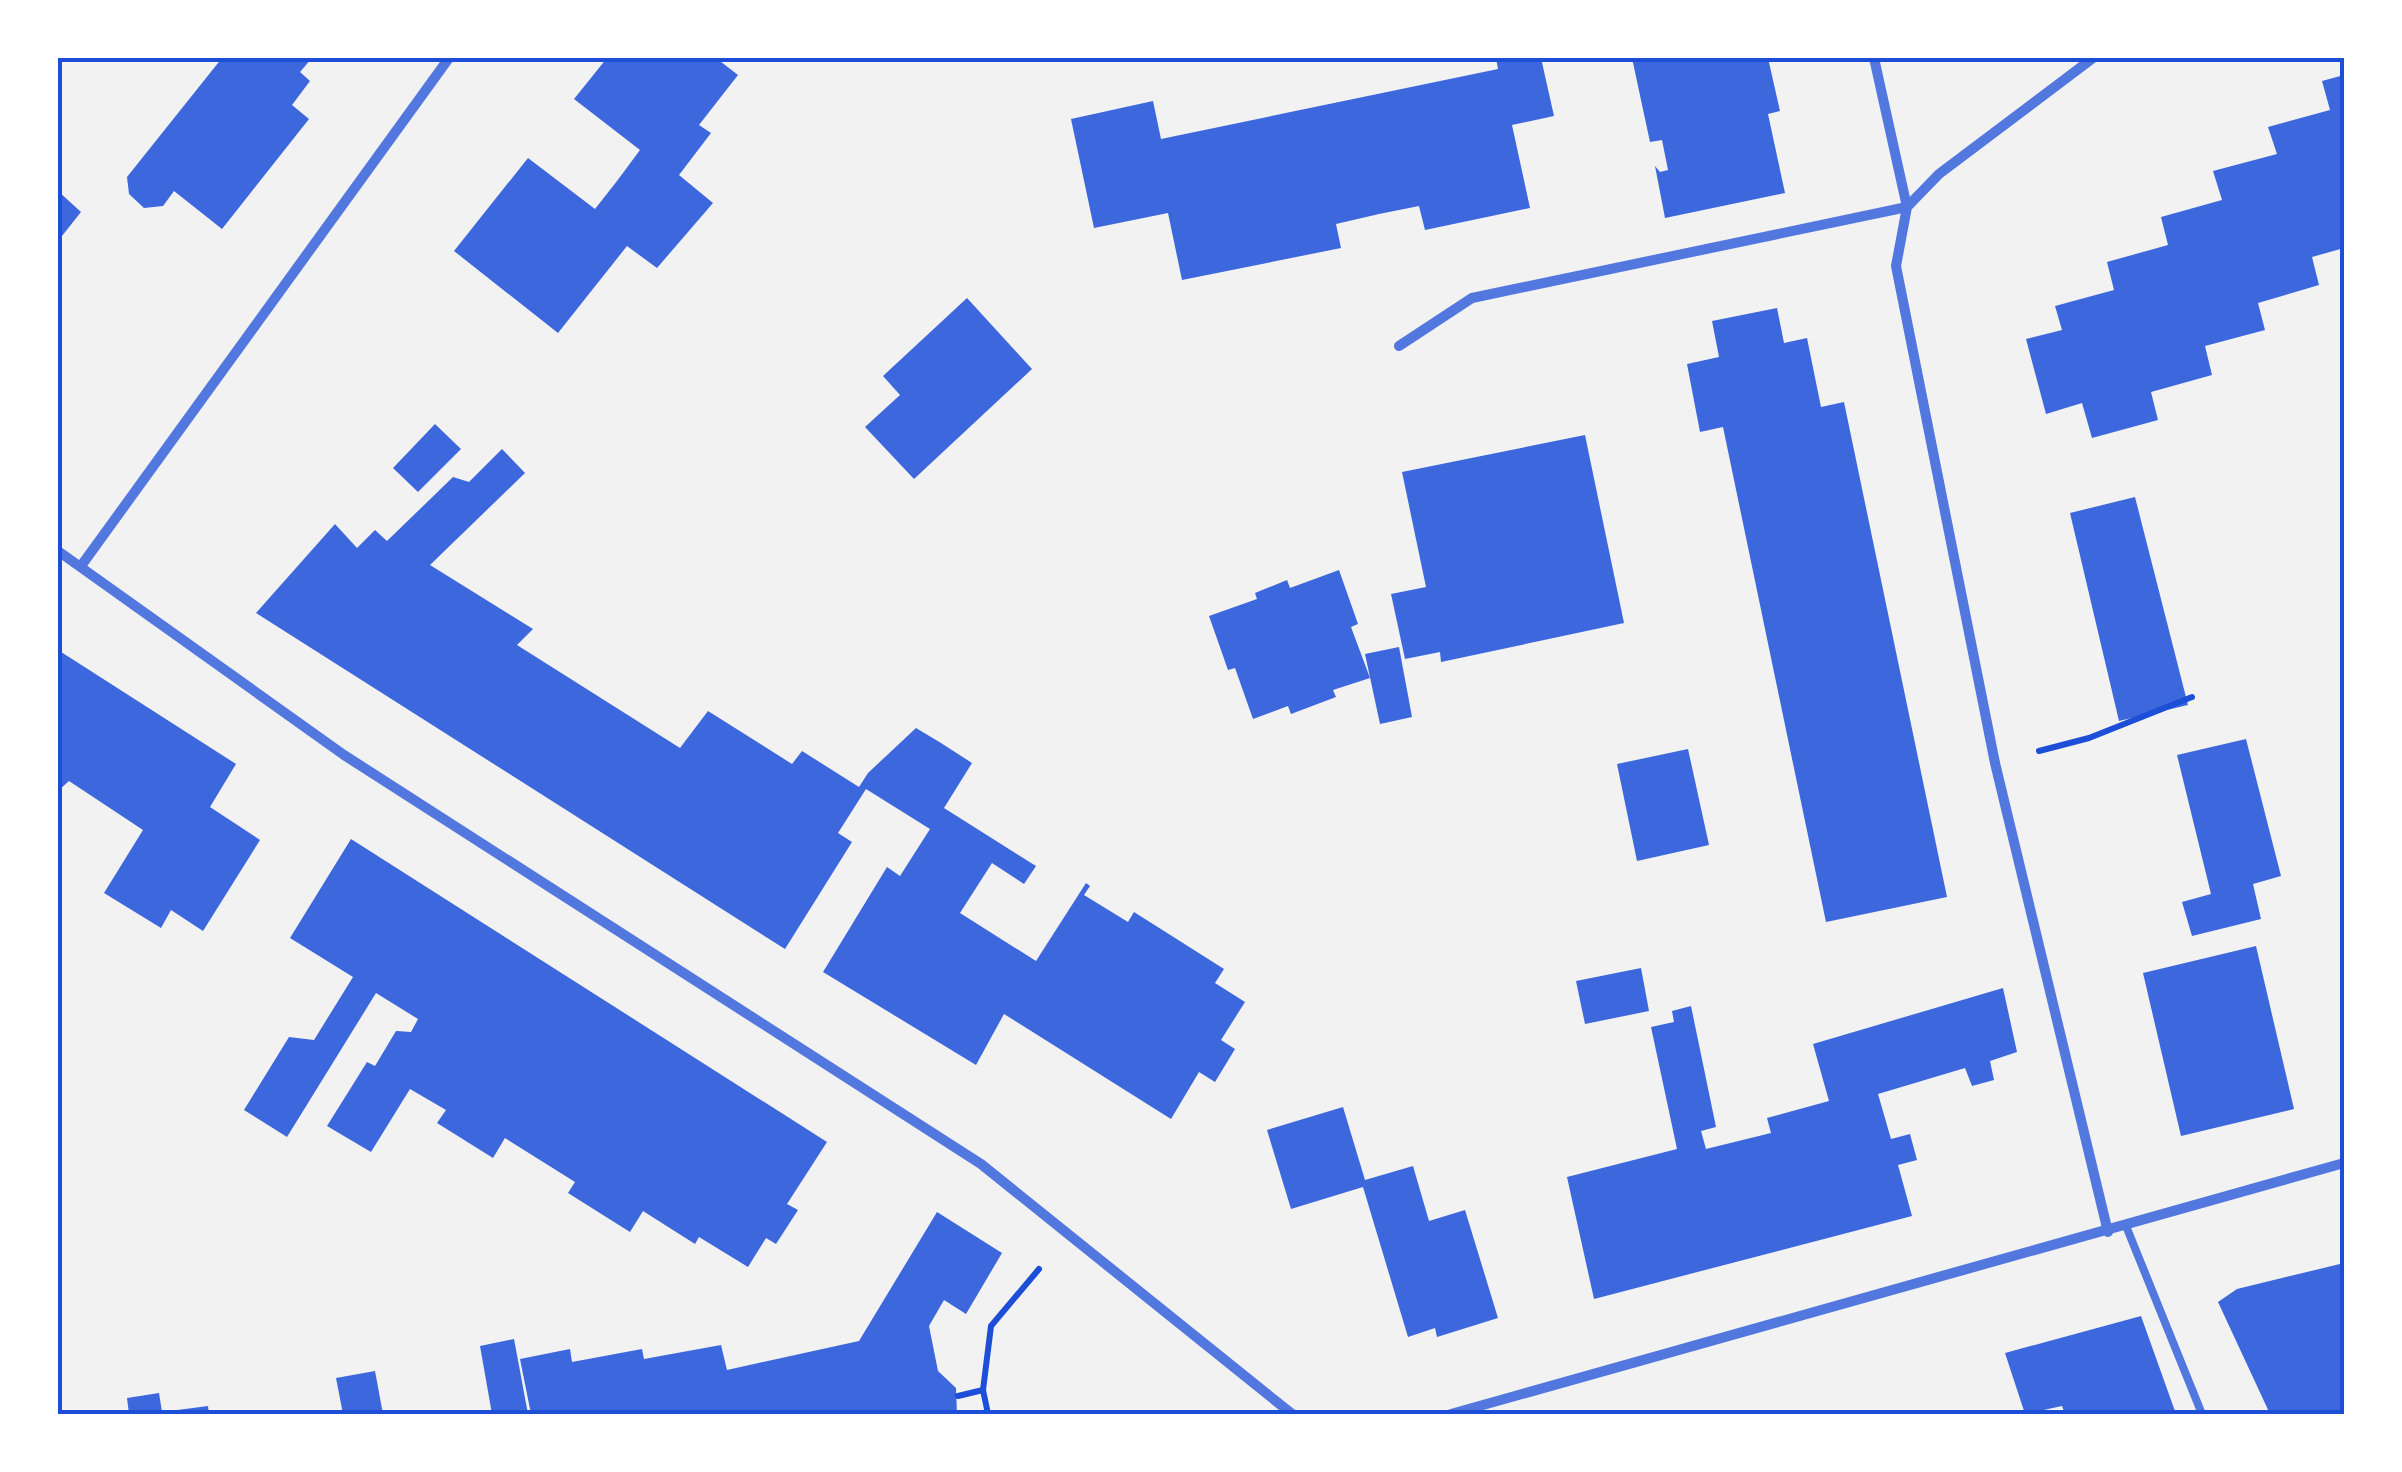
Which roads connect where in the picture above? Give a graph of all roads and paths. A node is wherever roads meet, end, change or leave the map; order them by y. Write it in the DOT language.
graph roads {
  1 [pos="449,58"];
  2 [pos="1874,58"];
  3 [pos="2093,58"];
  4 [pos="1907,206"];
  5 [pos="1398,346"];
  6 [pos="58,551"];
  7 [pos="81,566"];
  8 [pos="2192,697"];
  9 [pos="1995,763"];
  10 [pos="2344,1162"];
  11 [pos="2126,1226"];
  12 [pos="2108,1232"];
  13 [pos="1070,1234"];
  14 [pos="982,1390"];
  15 [pos="958,1396"];
  16 [pos="988,1414"];
  17 [pos="1292,1414"];
  18 [pos="1451,1414"];
  19 [pos="2202,1414"];
  1 -- 7 [label="street"];
  2 -- 4 [label="street"];
  3 -- 4 [label="street"];
  4 -- 5 [label="street"];
  4 -- 9 [label="street"];
  6 -- 7 [label="street"];
  7 -- 13 [label="street"];
  8 -- 9 [label="path"];
  9 -- 12 [label="street"];
  10 -- 11 [label="street"];
  11 -- 12 [label="street"];
  11 -- 19 [label="lane"];
  12 -- 18 [label="street"];
  13 -- 14 [label="path"];
  13 -- 17 [label="street"];
  14 -- 15 [label="path"];
  14 -- 16 [label="path"];
}
